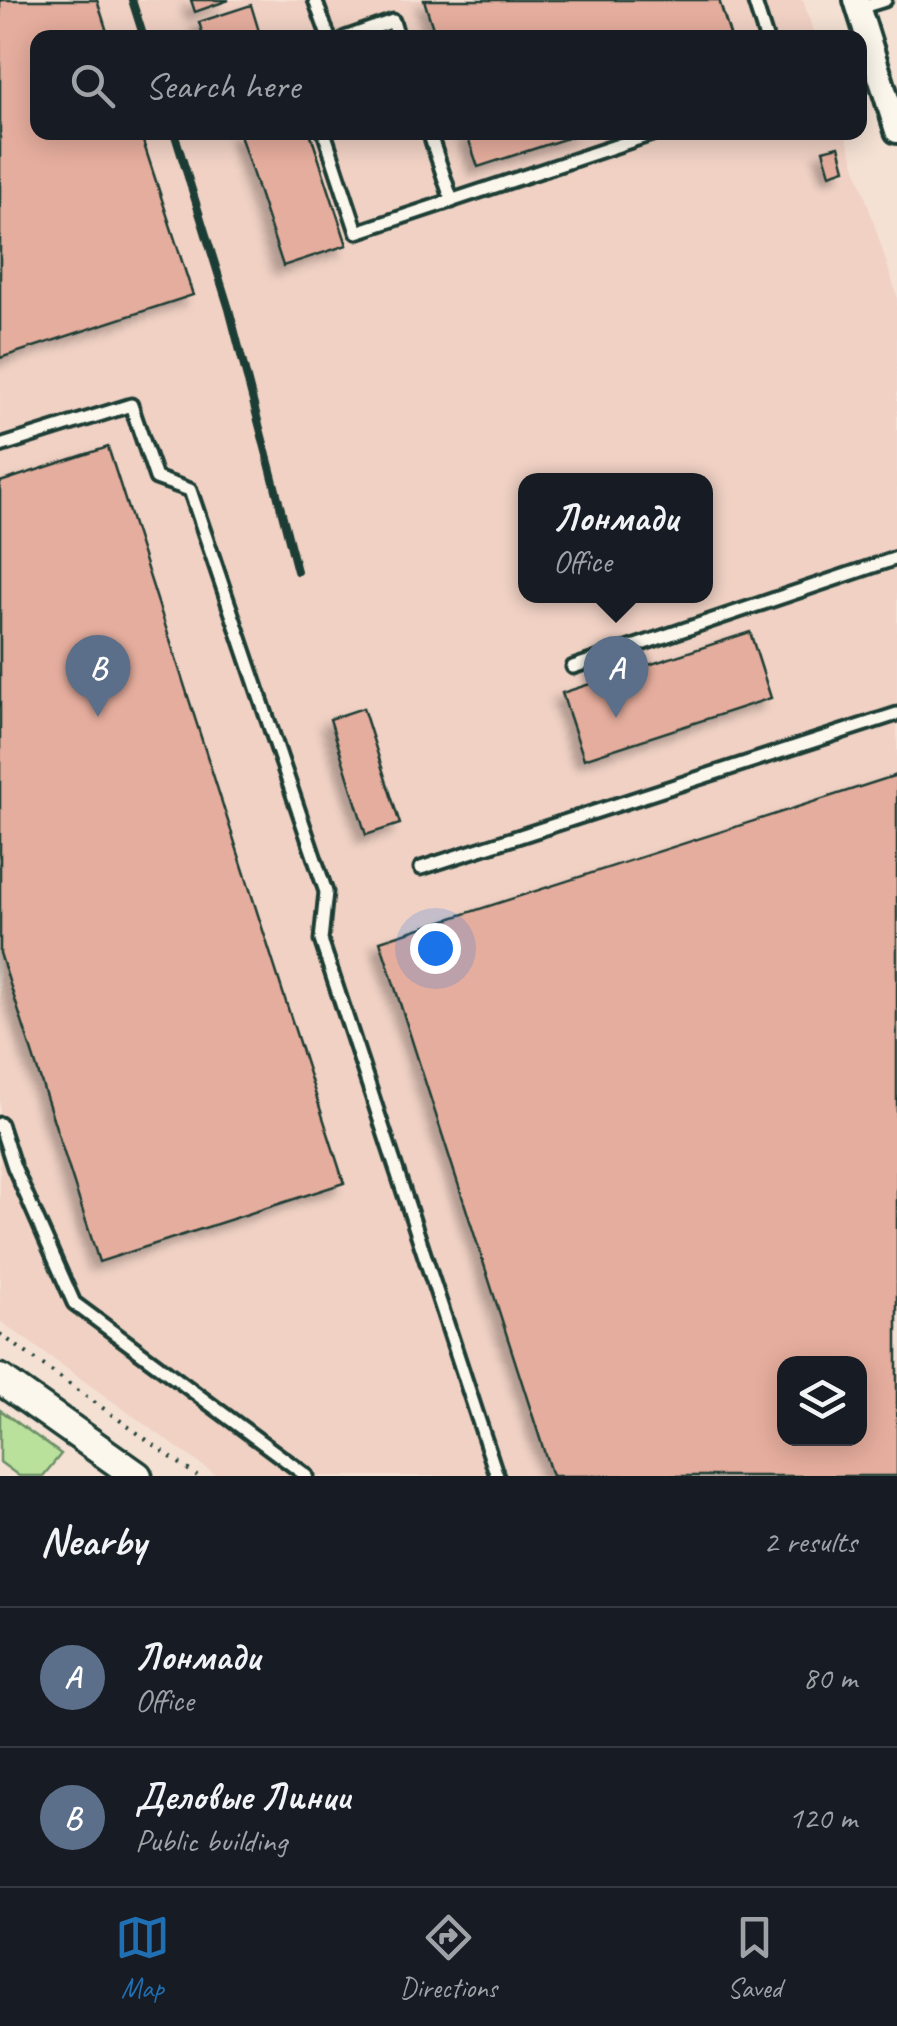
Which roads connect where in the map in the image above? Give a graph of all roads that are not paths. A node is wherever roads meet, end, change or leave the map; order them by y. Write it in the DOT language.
graph roads {
  1 [pos="316,0"];
  2 [pos="754,0"];
  3 [pos="884,0"];
  4 [pos="858,4"];
  5 [pos="326,30"];
  6 [pos="368,30"];
  7 [pos="396,30"];
  8 [pos="763,30"];
  9 [pos="866,30"];
  10 [pos="867,33"];
  11 [pos="897,130"];
  12 [pos="327,140"];
  13 [pos="432,140"];
  14 [pos="634,140"];
  15 [pos="452,201"];
  16 [pos="0,446"];
  17 [pos="897,558"];
  18 [pos="572,667"];
  19 [pos="897,714"];
  20 [pos="421,868"];
  21 [pos="0,1124"];
  22 [pos="0,1379"];
  23 [pos="136,1476"];
  24 [pos="308,1476"];
  25 [pos="497,1476"];
  1 -- 5 [label="lane"];
  2 -- 8 [label="lane"];
  3 -- 4 [label="lane"];
  4 -- 9 [label="street"];
  6 -- 7 [label="lane"];
  10 -- 11 [label="street"];
  12 -- 15 [label="lane"];
  13 -- 15 [label="lane"];
  14 -- 15 [label="lane"];
  16 -- 25 [label="lane"];
  17 -- 18 [label="lane"];
  19 -- 20 [label="lane"];
  21 -- 24 [label="lane"];
  22 -- 23 [label="street"];
}
